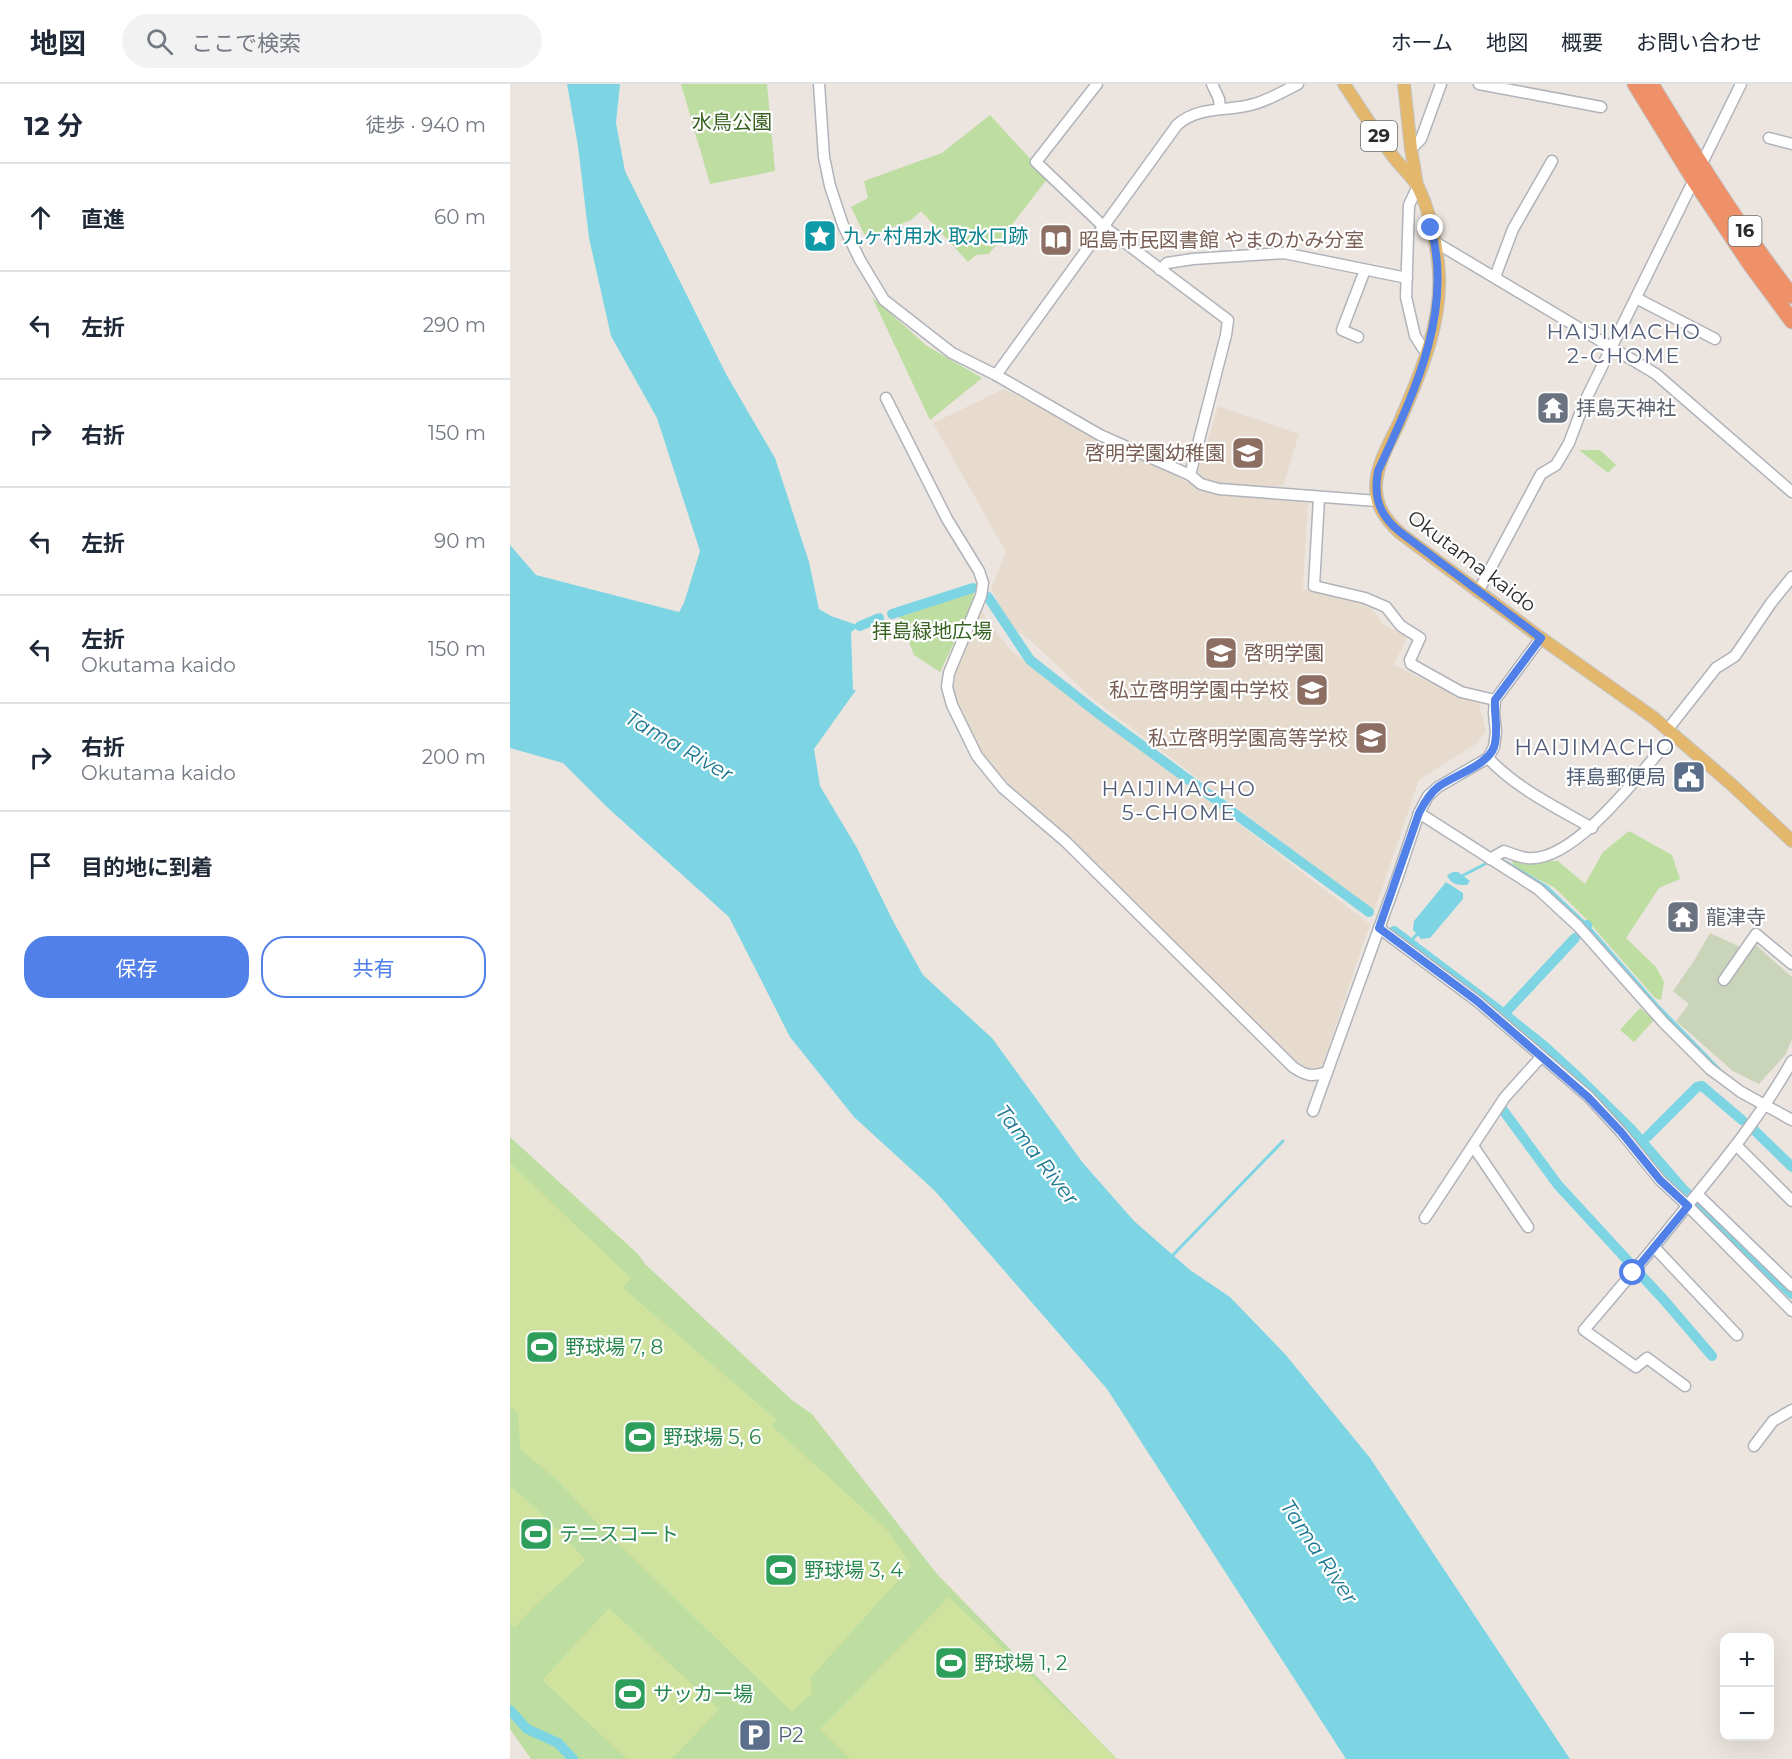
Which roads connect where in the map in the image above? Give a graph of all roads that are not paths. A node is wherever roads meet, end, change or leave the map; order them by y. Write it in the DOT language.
graph roads {
  1 [pos="819,84"];
  2 [pos="1097,84"];
  3 [pos="1212,84"];
  4 [pos="1298,84"];
  5 [pos="1344,84"];
  6 [pos="1404,84"];
  7 [pos="1441,84"];
  8 [pos="1479,84"];
  9 [pos="1635,84"];
  10 [pos="1651,84"];
  11 [pos="1741,84"];
  12 [pos="1600,107"];
  13 [pos="1220,109"];
  14 [pos="1769,138"];
  15 [pos="1792,144"];
  16 [pos="1411,149"];
  17 [pos="1552,160"];
  18 [pos="1701,165"];
  19 [pos="1694,180"];
  20 [pos="1418,186"];
  21 [pos="1103,226"];
  22 [pos="1435,242"];
  23 [pos="1160,270"];
  24 [pos="1365,270"];
  25 [pos="1495,277"];
  26 [pos="1407,278"];
  27 [pos="1792,296"];
  28 [pos="1636,298"];
  29 [pos="1792,321"];
  30 [pos="1358,337"];
  31 [pos="1715,339"];
  32 [pos="1612,346"];
  33 [pos="1426,353"];
  34 [pos="996,375"];
  35 [pos="885,398"];
  36 [pos="1190,475"];
  37 [pos="1792,492"];
  38 [pos="1320,498"];
  39 [pos="1377,501"];
  40 [pos="1792,577"];
  41 [pos="1478,592"];
  42 [pos="1541,638"];
  43 [pos="1495,700"];
  44 [pos="1671,731"];
  45 [pos="1488,758"];
  46 [pos="1419,813"];
  47 [pos="1592,828"];
  48 [pos="1792,841"];
  49 [pos="1490,859"];
  50 [pos="1379,928"];
  51 [pos="1792,964"];
  52 [pos="1724,980"];
  53 [pos="1542,1057"];
  54 [pos="1792,1061"];
  55 [pos="1327,1072"];
  56 [pos="1768,1101"];
  57 [pos="1313,1111"];
  58 [pos="1792,1120"];
  59 [pos="1473,1146"];
  60 [pos="1737,1146"];
  61 [pos="1698,1195"];
  62 [pos="1792,1201"];
  63 [pos="1689,1204"];
  64 [pos="1425,1218"];
  65 [pos="1528,1227"];
  66 [pos="1655,1248"];
  67 [pos="1792,1286"];
  68 [pos="1792,1311"];
  69 [pos="1737,1335"];
  70 [pos="1686,1386"];
  71 [pos="1792,1410"];
  72 [pos="1754,1446"];
  1 -- 34 [label="street"];
  2 -- 21 [label="street"];
  3 -- 13 [label="street"];
  4 -- 13 [label="street"];
  5 -- 20 [label="main road, 29"];
  6 -- 16 [label="main road, 29"];
  7 -- 16 [label="street"];
  8 -- 12 [label="street"];
  9 -- 19 [label="highway, 16"];
  10 -- 18 [label="highway, 16"];
  11 -- 18 [label="street"];
  13 -- 21 [label="street"];
  14 -- 15 [label="street"];
  16 -- 20 [label="main road, 29"];
  17 -- 25 [label="street"];
  18 -- 19 [label="street"];
  18 -- 27 [label="highway, 16"];
  19 -- 28 [label="street"];
  19 -- 29 [label="highway, 16"];
  20 -- 22 [label="main road, 29"];
  20 -- 26 [label="street"];
  21 -- 23 [label="street"];
  21 -- 34 [label="street"];
  22 -- 25 [label="street"];
  22 -- 33 [label="main road, 29"];
  23 -- 24 [label="street"];
  23 -- 36 [label="street"];
  24 -- 26 [label="street"];
  24 -- 30 [label="street"];
  25 -- 32 [label="street"];
  26 -- 33 [label="street"];
  28 -- 31 [label="street"];
  28 -- 32 [label="street"];
  32 -- 37 [label="street"];
  32 -- 41 [label="street"];
  33 -- 39 [label="main road, 29"];
  34 -- 36 [label="street"];
  35 -- 55 [label="street"];
  36 -- 38 [label="street"];
  38 -- 39 [label="street"];
  38 -- 43 [label="street"];
  39 -- 41 [label="main road, Okutama kaido"];
  40 -- 44 [label="street"];
  41 -- 42 [label="main road, Okutama kaido"];
  42 -- 43 [label="street"];
  42 -- 44 [label="main road, Okutama kaido"];
  43 -- 45 [label="street"];
  44 -- 47 [label="street"];
  44 -- 48 [label="main road, Okutama kaido"];
  45 -- 46 [label="street"];
  45 -- 47 [label="street"];
  46 -- 49 [label="street"];
  46 -- 50 [label="street"];
  47 -- 49 [label="street"];
  49 -- 56 [label="street"];
  50 -- 53 [label="street"];
  50 -- 55 [label="street"];
  51 -- 52 [label="street"];
  53 -- 59 [label="street"];
  53 -- 63 [label="street"];
  54 -- 56 [label="street"];
  55 -- 57 [label="street"];
  56 -- 58 [label="street"];
  56 -- 60 [label="street"];
  59 -- 64 [label="street"];
  59 -- 65 [label="street"];
  60 -- 61 [label="street"];
  60 -- 62 [label="street"];
  61 -- 63 [label="street"];
  61 -- 67 [label="street"];
  63 -- 66 [label="street"];
  63 -- 68 [label="street"];
  66 -- 69 [label="street"];
  66 -- 70 [label="street"];
  71 -- 72 [label="street"];
}
